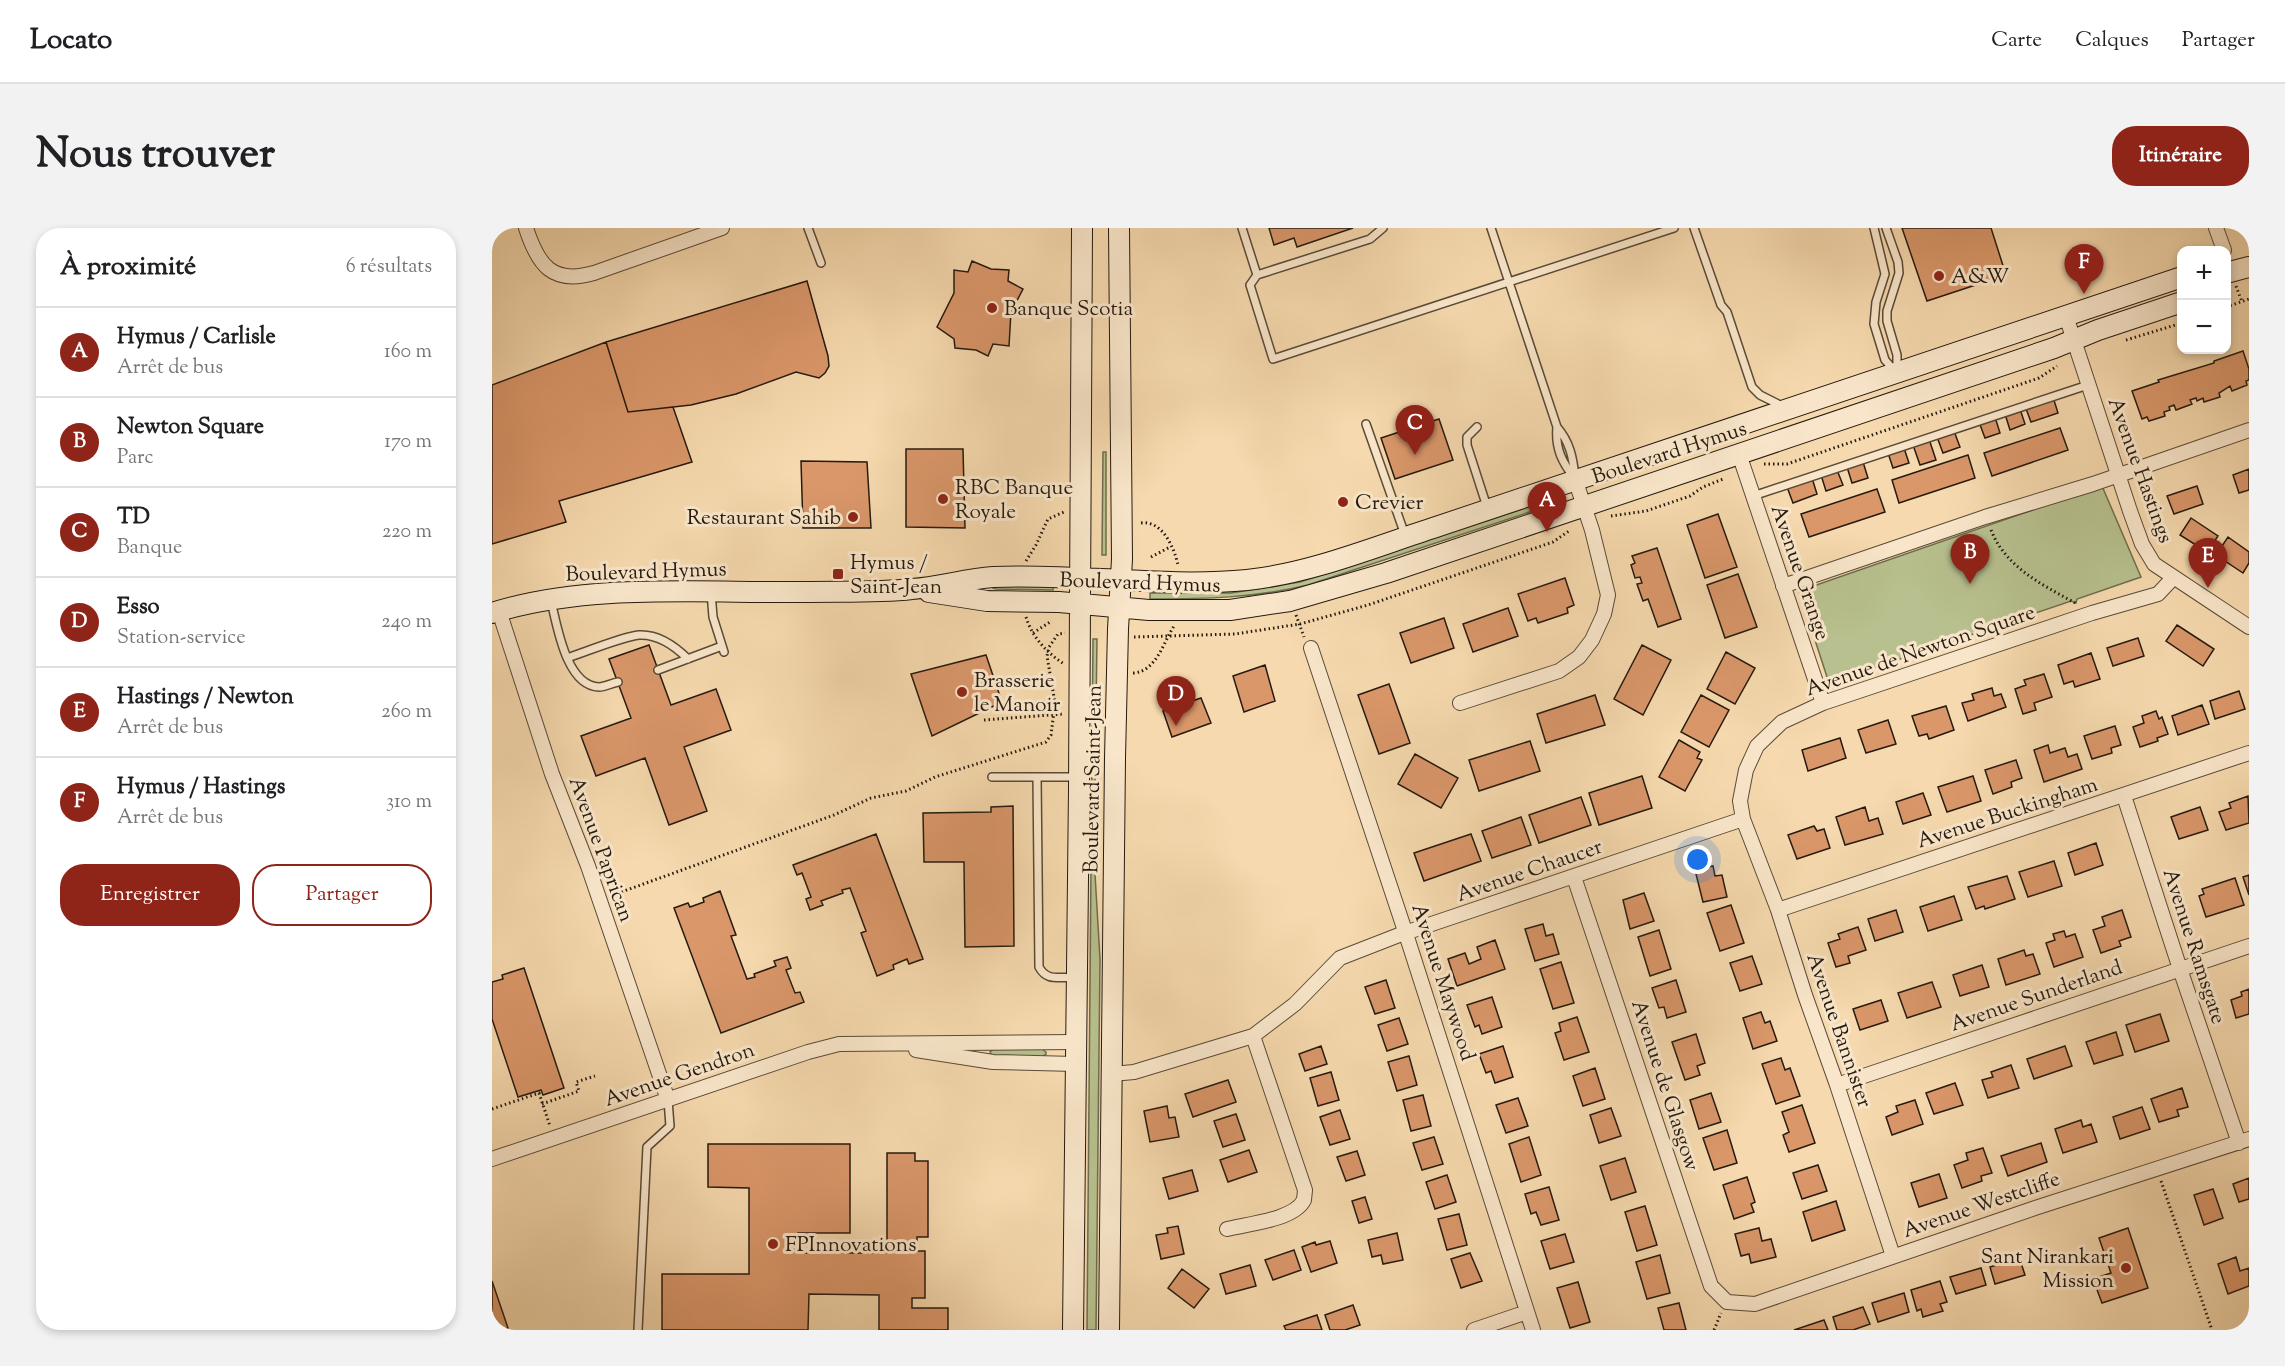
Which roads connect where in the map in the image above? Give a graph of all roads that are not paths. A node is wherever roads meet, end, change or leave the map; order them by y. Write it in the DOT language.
graph roads {
  1 [pos="526,228"];
  2 [pos="808,228"];
  3 [pos="1082,228"];
  4 [pos="1119,228"];
  5 [pos="1242,228"];
  6 [pos="1383,228"];
  7 [pos="1491,228"];
  8 [pos="1674,228"];
  9 [pos="1694,228"];
  10 [pos="1874,228"];
  11 [pos="1887,228"];
  12 [pos="2216,228"];
  13 [pos="716,229"];
  14 [pos="2223,246"];
  15 [pos="821,263"];
  16 [pos="1257,275"];
  17 [pos="2177,278"];
  18 [pos="1509,282"];
  19 [pos="2177,303"];
  20 [pos="2066,316"];
  21 [pos="2074,340"];
  22 [pos="1896,373"];
  23 [pos="2088,385"];
  24 [pos="1905,397"];
  25 [pos="1787,409"];
  26 [pos="1366,424"];
  27 [pos="1477,427"];
  28 [pos="1557,428"];
  29 [pos="2249,430"];
  30 [pos="1739,454"];
  31 [pos="2118,474"];
  32 [pos="1575,479"];
  33 [pos="1753,496"];
  34 [pos="1584,506"];
  35 [pos="1488,509"];
  36 [pos="1406,536"];
  37 [pos="1081,578"];
  38 [pos="2174,578"];
  39 [pos="1121,580"];
  40 [pos="1784,586"];
  41 [pos="912,590"];
  42 [pos="711,592"];
  43 [pos="551,599"];
  44 [pos="1081,604"];
  45 [pos="1119,607"];
  46 [pos="496,612"];
  47 [pos="2249,627"];
  48 [pos="1307,646"];
  49 [pos="567,658"];
  50 [pos="688,659"];
  51 [pos="658,670"];
  52 [pos="618,682"];
  53 [pos="1460,703"];
  54 [pos="1823,703"];
  55 [pos="2249,753"];
  56 [pos="992,777"];
  57 [pos="1037,777"];
  58 [pos="1079,777"];
  59 [pos="2124,796"];
  60 [pos="1743,819"];
  61 [pos="1574,877"];
  62 [pos="1779,910"];
  63 [pos="1406,934"];
  64 [pos="2249,946"];
  65 [pos="2180,969"];
  66 [pos="1076,978"];
  67 [pos="1254,1036"];
  68 [pos="1076,1042"];
  69 [pos="882,1045"];
  70 [pos="1075,1064"];
  71 [pos="1112,1074"];
  72 [pos="1837,1085"];
  73 [pos="668,1100"];
  74 [pos="2244,1141"];
  75 [pos="492,1159"];
  76 [pos="1227,1229"];
  77 [pos="1893,1256"];
  78 [pos="1724,1307"];
  79 [pos="1527,1312"];
  80 [pos="638,1330"];
  81 [pos="1073,1330"];
  82 [pos="1109,1330"];
  83 [pos="1474,1330"];
  84 [pos="1533,1330"];
  1 -- 13 [label="street"];
  2 -- 15 [label="lane"];
  3 -- 37 [label="street, Boulevard Saint-Jean"];
  4 -- 39 [label="street, Boulevard Saint-Jean"];
  5 -- 16 [label="lane"];
  6 -- 16 [label="lane"];
  7 -- 18 [label="lane"];
  8 -- 18 [label="lane"];
  9 -- 25 [label="lane"];
  10 -- 22 [label="lane"];
  11 -- 22 [label="lane"];
  12 -- 14 [label="street"];
  16 -- 18 [label="lane"];
  17 -- 20 [label="street, Boulevard Hymus"];
  18 -- 28 [label="lane"];
  19 -- 21 [label="street, Boulevard Hymus"];
  20 -- 21 [label="street, Avenue Hastings"];
  20 -- 22 [label="street, Boulevard Hymus"];
  21 -- 23 [label="street, Avenue Hastings"];
  21 -- 24 [label="street, Boulevard Hymus"];
  22 -- 24 [label="street"];
  22 -- 25 [label="street, Boulevard Hymus"];
  23 -- 31 [label="street, Avenue Hastings"];
  23 -- 33 [label="lane"];
  24 -- 30 [label="street, Boulevard Hymus"];
  25 -- 32 [label="street, Boulevard Hymus"];
  26 -- 36 [label="lane"];
  27 -- 35 [label="lane"];
  28 -- 32 [label="lane"];
  28 -- 32 [label="lane"];
  29 -- 31 [label="street"];
  30 -- 33 [label="street, Avenue Grange"];
  30 -- 34 [label="street, Boulevard Hymus"];
  31 -- 38 [label="street, Avenue Hastings"];
  31 -- 40 [label="street"];
  32 -- 34 [label="street"];
  32 -- 35 [label="street, Boulevard Hymus"];
  33 -- 40 [label="street, Avenue Grange"];
  34 -- 45 [label="street, Boulevard Hymus"];
  34 -- 53 [label="street"];
  35 -- 36 [label="street, Boulevard Hymus"];
  36 -- 39 [label="street, Boulevard Hymus"];
  37 -- 39 [label="street, Boulevard Hymus"];
  37 -- 41 [label="street, Boulevard Hymus"];
  37 -- 44 [label="street, Boulevard Saint-Jean"];
  38 -- 47 [label="street, Avenue Hastings"];
  38 -- 54 [label="street, Avenue de Newton Square"];
  39 -- 45 [label="street, Boulevard Saint-Jean"];
  40 -- 54 [label="street, Avenue Grange"];
  41 -- 42 [label="street, Boulevard Hymus"];
  41 -- 44 [label="street, Boulevard Hymus"];
  42 -- 43 [label="street, Boulevard Hymus"];
  42 -- 50 [label="lane"];
  43 -- 46 [label="street, Boulevard Hymus"];
  43 -- 49 [label="lane"];
  44 -- 45 [label="street, Boulevard Hymus"];
  44 -- 58 [label="street, Boulevard Saint-Jean"];
  45 -- 71 [label="street, Boulevard Saint-Jean"];
  46 -- 73 [label="street, Avenue Paprican"];
  48 -- 63 [label="street, Avenue Maywood"];
  49 -- 50 [label="lane"];
  49 -- 52 [label="lane"];
  50 -- 51 [label="lane"];
  54 -- 60 [label="street, Avenue de Newton Square"];
  55 -- 59 [label="street, Avenue Buckingham"];
  56 -- 57 [label="lane"];
  57 -- 58 [label="lane"];
  57 -- 66 [label="lane"];
  58 -- 66 [label="street, Boulevard Saint-Jean"];
  59 -- 62 [label="street, Avenue Buckingham"];
  59 -- 65 [label="street, Avenue Ramsgate"];
  60 -- 61 [label="street, Avenue Chaucer"];
  60 -- 62 [label="street, Avenue Bannister"];
  61 -- 63 [label="street, Avenue Chaucer"];
  61 -- 78 [label="street, Avenue de Glasgow"];
  62 -- 72 [label="street, Avenue Bannister"];
  63 -- 67 [label="street, Avenue Chaucer"];
  63 -- 79 [label="street, Avenue Maywood"];
  64 -- 65 [label="street, Avenue Sunderland"];
  65 -- 72 [label="street, Avenue Sunderland"];
  65 -- 74 [label="street, Avenue Ramsgate"];
  66 -- 68 [label="street, Boulevard Saint-Jean"];
  67 -- 71 [label="street, Avenue Chaucer"];
  67 -- 76 [label="street"];
  68 -- 69 [label="street, Avenue Gendron"];
  68 -- 70 [label="street, Boulevard Saint-Jean"];
  69 -- 70 [label="street, Avenue Gendron"];
  69 -- 73 [label="street, Avenue Gendron"];
  70 -- 81 [label="street, Boulevard Saint-Jean"];
  71 -- 82 [label="street, Boulevard Saint-Jean"];
  72 -- 77 [label="street, Avenue Bannister"];
  73 -- 75 [label="street, Avenue Gendron"];
  73 -- 80 [label="lane"];
  74 -- 77 [label="street, Avenue Westcliffe"];
  77 -- 78 [label="street, Avenue Westcliffe"];
  79 -- 83 [label="street"];
  79 -- 84 [label="street, Avenue Maywood"];
}
